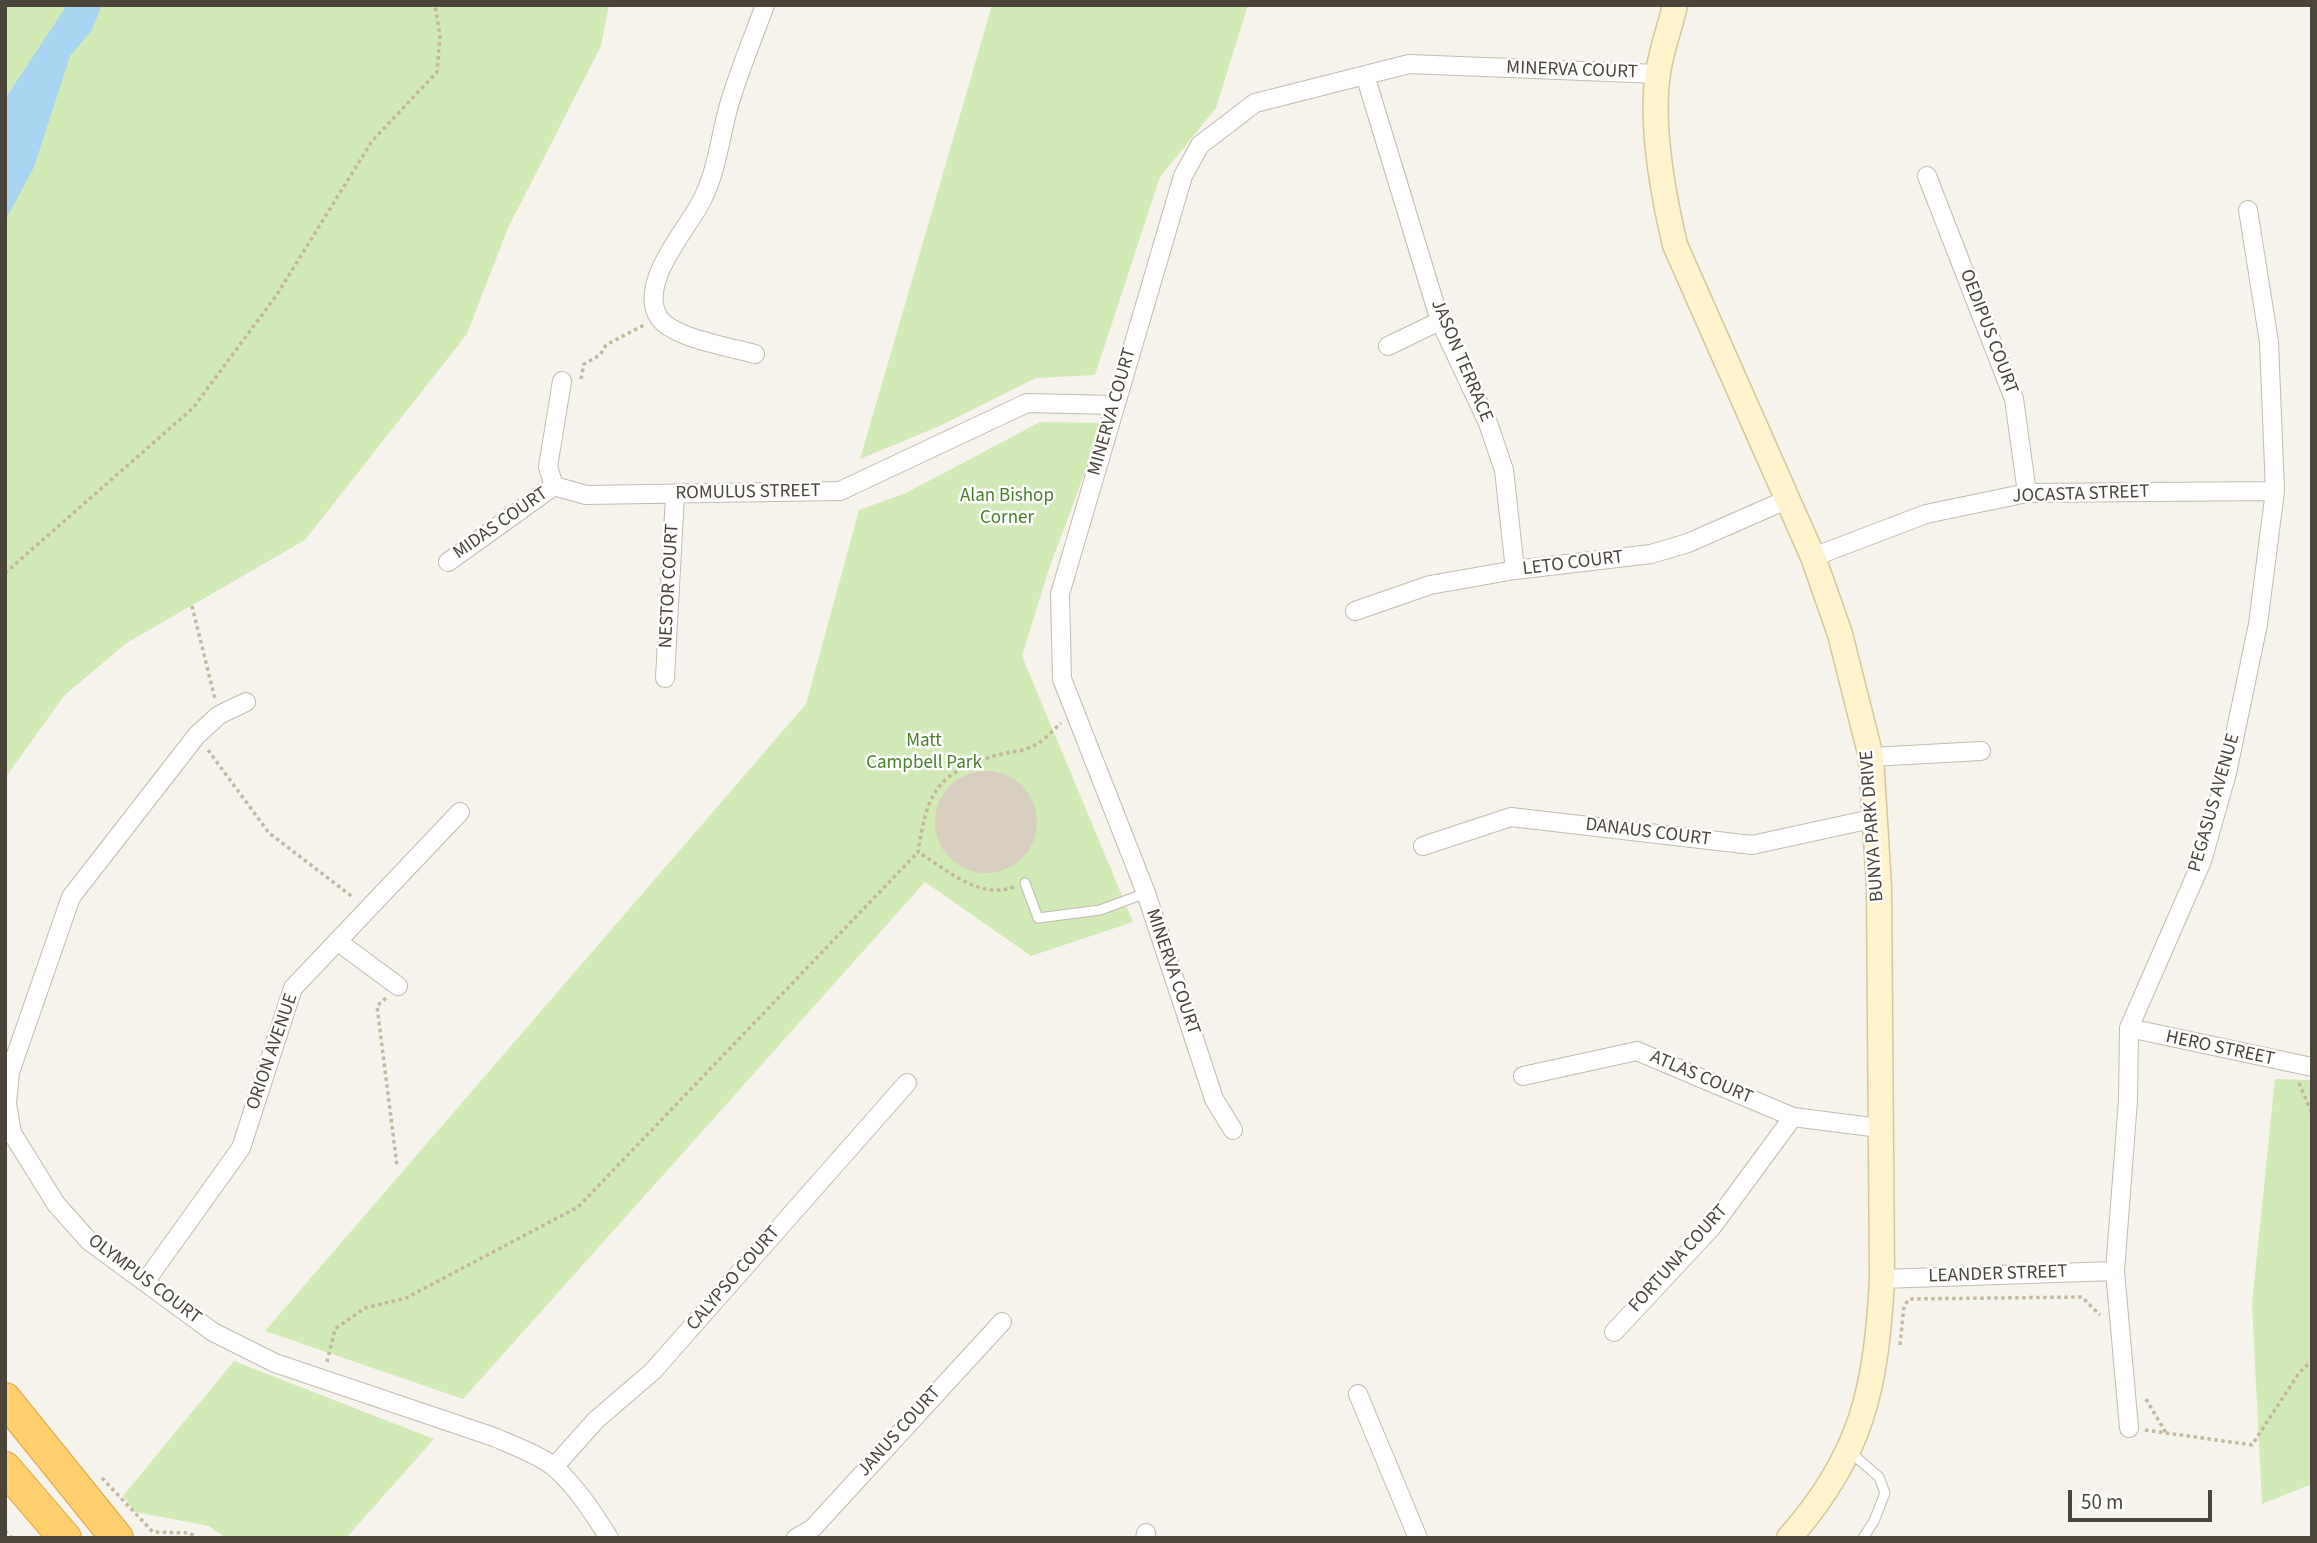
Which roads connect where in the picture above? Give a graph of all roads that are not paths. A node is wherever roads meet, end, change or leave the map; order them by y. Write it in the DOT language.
graph roads {
  1 [pos="765,5"];
  2 [pos="1675,5"];
  3 [pos="1658,74"];
  4 [pos="1364,75"];
  5 [pos="1927,176"];
  6 [pos="2248,210"];
  7 [pos="1440,321"];
  8 [pos="1388,346"];
  9 [pos="755,354"];
  10 [pos="562,381"];
  11 [pos="1115,405"];
  12 [pos="554,486"];
  13 [pos="2275,491"];
  14 [pos="2027,494"];
  15 [pos="675,495"];
  16 [pos="1786,500"];
  17 [pos="1813,557"];
  18 [pos="447,562"];
  19 [pos="1516,570"];
  20 [pos="1355,611"];
  21 [pos="666,678"];
  22 [pos="246,702"];
  23 [pos="1981,751"];
  24 [pos="1871,757"];
  25 [pos="460,812"];
  26 [pos="1876,818"];
  27 [pos="1423,846"];
  28 [pos="1025,883"];
  29 [pos="1146,893"];
  30 [pos="337,941"];
  31 [pos="398,986"];
  32 [pos="2129,1028"];
  33 [pos="2312,1067"];
  34 [pos="1523,1076"];
  35 [pos="907,1083"];
  36 [pos="1793,1117"];
  37 [pos="1880,1128"];
  38 [pos="1233,1130"];
  39 [pos="2115,1271"];
  40 [pos="1882,1279"];
  41 [pos="145,1282"];
  42 [pos="1002,1322"];
  43 [pos="1614,1332"];
  44 [pos="1358,1394"];
  45 [pos="5,1399"];
  46 [pos="2129,1428"];
  47 [pos="1849,1451"];
  48 [pos="554,1467"];
  49 [pos="5,1468"];
  50 [pos="65,1538"];
  51 [pos="117,1538"];
  52 [pos="609,1538"];
  53 [pos="796,1538"];
  54 [pos="1418,1538"];
  55 [pos="1789,1538"];
  56 [pos="1863,1538"];
  1 -- 9 [label="street"];
  2 -- 3 [label="street, BUNYA PARK DRIVE"];
  3 -- 4 [label="street, MINERVA COURT"];
  3 -- 16 [label="street, BUNYA PARK DRIVE"];
  4 -- 7 [label="street, JASON TERRACE"];
  4 -- 11 [label="street, MINERVA COURT"];
  5 -- 14 [label="street, OEDIPUS COURT"];
  6 -- 13 [label="street, PEGASUS AVENUE"];
  7 -- 8 [label="street"];
  7 -- 19 [label="street, JASON TERRACE"];
  10 -- 12 [label="street"];
  11 -- 15 [label="street, ROMULUS STREET"];
  11 -- 29 [label="street, MINERVA COURT"];
  12 -- 15 [label="street, ROMULUS STREET"];
  12 -- 18 [label="street, MIDAS COURT"];
  13 -- 14 [label="street, JOCASTA STREET"];
  13 -- 32 [label="street, PEGASUS AVENUE"];
  14 -- 17 [label="street, JOCASTA STREET"];
  15 -- 21 [label="street, NESTOR COURT"];
  16 -- 17 [label="street, BUNYA PARK DRIVE"];
  16 -- 19 [label="street, LETO COURT"];
  17 -- 24 [label="street, BUNYA PARK DRIVE"];
  19 -- 20 [label="street, LETO COURT"];
  22 -- 41 [label="street, OLYMPUS COURT"];
  23 -- 24 [label="street"];
  24 -- 26 [label="street, BUNYA PARK DRIVE"];
  25 -- 30 [label="street, ORION AVENUE"];
  26 -- 27 [label="street, DANAUS COURT"];
  26 -- 37 [label="street, BUNYA PARK DRIVE"];
  28 -- 29 [label="lane"];
  29 -- 38 [label="street, MINERVA COURT"];
  30 -- 31 [label="street"];
  30 -- 41 [label="street, ORION AVENUE"];
  32 -- 33 [label="street, HERO STREET"];
  32 -- 39 [label="street, PEGASUS AVENUE"];
  34 -- 36 [label="street, ATLAS COURT"];
  35 -- 48 [label="street, CALYPSO COURT"];
  36 -- 37 [label="street, ATLAS COURT"];
  36 -- 43 [label="street, FORTUNA COURT"];
  37 -- 40 [label="street, BUNYA PARK DRIVE"];
  39 -- 40 [label="street, LEANDER STREET"];
  39 -- 46 [label="street, PEGASUS AVENUE"];
  40 -- 47 [label="street, BUNYA PARK DRIVE"];
  41 -- 48 [label="street, OLYMPUS COURT"];
  42 -- 53 [label="street, JANUS COURT"];
  44 -- 54 [label="street"];
  45 -- 51 [label="highway"];
  47 -- 55 [label="street, BUNYA PARK DRIVE"];
  47 -- 56 [label="lane"];
  48 -- 52 [label="street, OLYMPUS COURT"];
  49 -- 50 [label="highway"];
}
